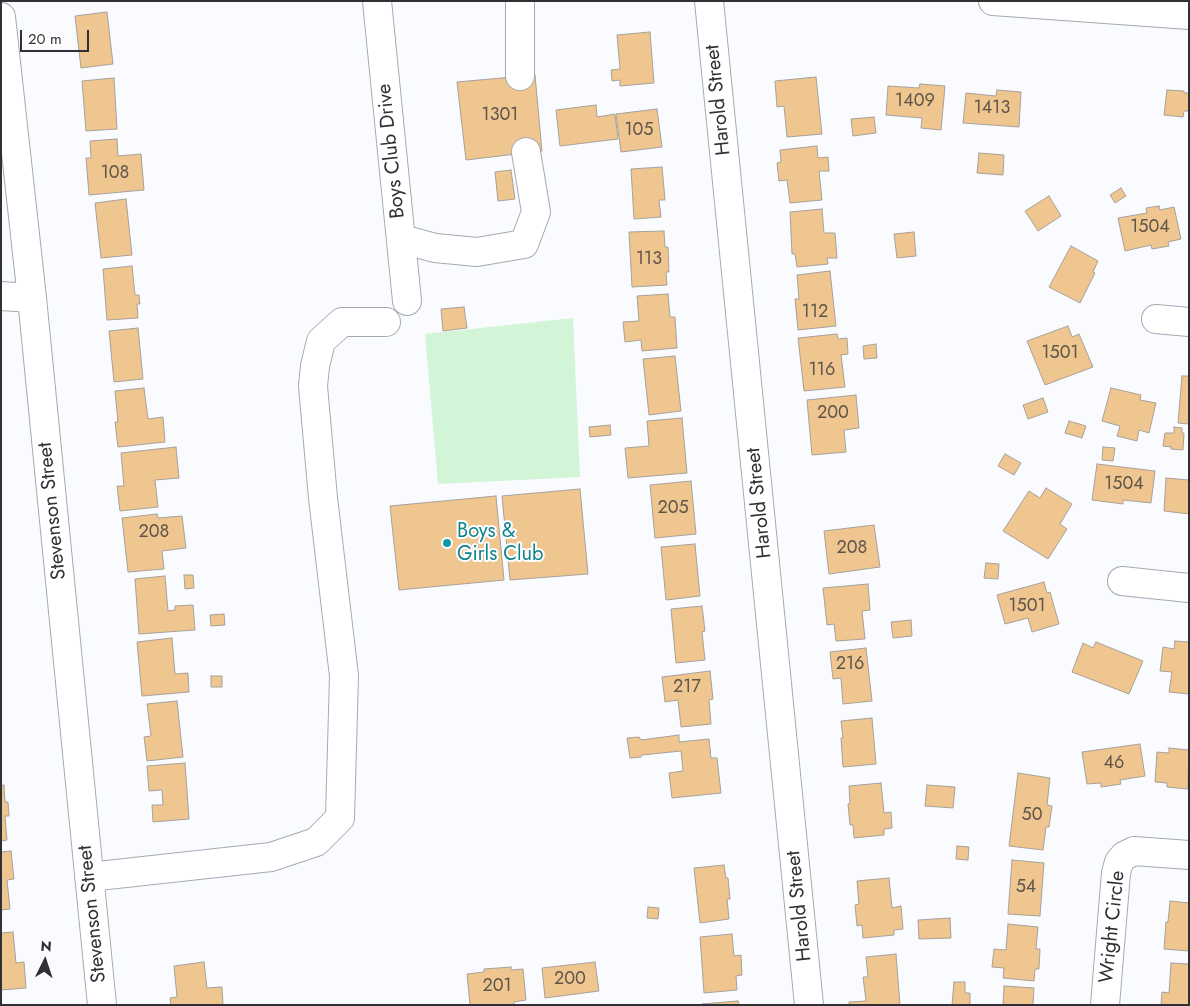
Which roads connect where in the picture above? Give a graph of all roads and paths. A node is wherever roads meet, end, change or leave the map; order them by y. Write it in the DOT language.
graph roads {
  1 [pos="377,1"];
  2 [pos="520,1"];
  3 [pos="709,1"];
  4 [pos="993,1"];
  5 [pos="1152,7"];
  6 [pos="1189,15"];
  7 [pos="1,17"];
  8 [pos="520,76"];
  9 [pos="526,152"];
  10 [pos="402,239"];
  11 [pos="1,296"];
  12 [pos="32,298"];
  13 [pos="407,301"];
  14 [pos="1156,319"];
  15 [pos="386,322"];
  16 [pos="1189,322"];
  17 [pos="1122,581"];
  18 [pos="1189,588"];
  19 [pos="1189,855"];
  20 [pos="89,877"];
  21 [pos="102,1005"];
  22 [pos="809,1005"];
  23 [pos="1105,1005"];
  1 -- 10 [label="street, Boys Club Drive"];
  2 -- 8 [label="street"];
  3 -- 22 [label="street, Harold Street"];
  4 -- 5 [label="street"];
  5 -- 6 [label="street"];
  7 -- 12 [label="street, Stevenson Street"];
  9 -- 10 [label="street"];
  10 -- 13 [label="street, Boys Club Drive"];
  11 -- 12 [label="street"];
  12 -- 20 [label="street, Stevenson Street"];
  14 -- 16 [label="street"];
  15 -- 20 [label="street"];
  17 -- 18 [label="street"];
  19 -- 23 [label="street, Wright Circle"];
  20 -- 21 [label="street, Stevenson Street"];
}
